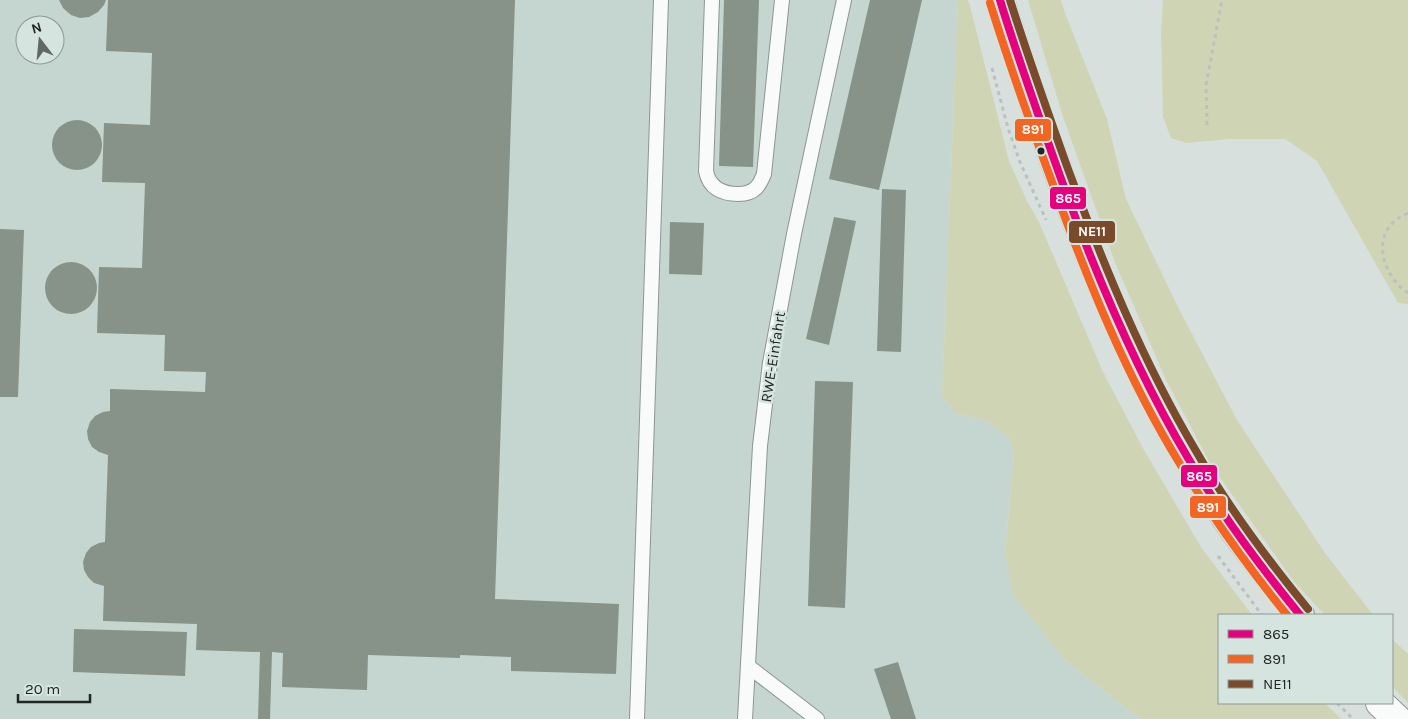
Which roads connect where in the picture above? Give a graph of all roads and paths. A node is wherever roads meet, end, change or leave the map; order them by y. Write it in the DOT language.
graph roads {
  1 [pos="661,0"];
  2 [pos="712,0"];
  3 [pos="782,0"];
  4 [pos="844,0"];
  5 [pos="1000,0"];
  6 [pos="1222,0"];
  7 [pos="1207,125"];
  8 [pos="1408,212"];
  9 [pos="1408,293"];
  10 [pos="1299,614"];
  11 [pos="748,666"];
  12 [pos="1338,704"];
  13 [pos="1381,704"];
  14 [pos="637,719"];
  15 [pos="745,719"];
  16 [pos="817,719"];
  17 [pos="1353,719"];
  18 [pos="1397,719"];
  1 -- 14 [label="lane"];
  2 -- 3 [label="lane"];
  4 -- 11 [label="lane, RWE-Einfahrt"];
  5 -- 10 [label="main road"];
  6 -- 7 [label="path"];
  8 -- 9 [label="path"];
  11 -- 15 [label="lane, RWE-Einfahrt"];
  11 -- 16 [label="lane"];
  12 -- 17 [label="path"];
  13 -- 18 [label="main road"];
}
